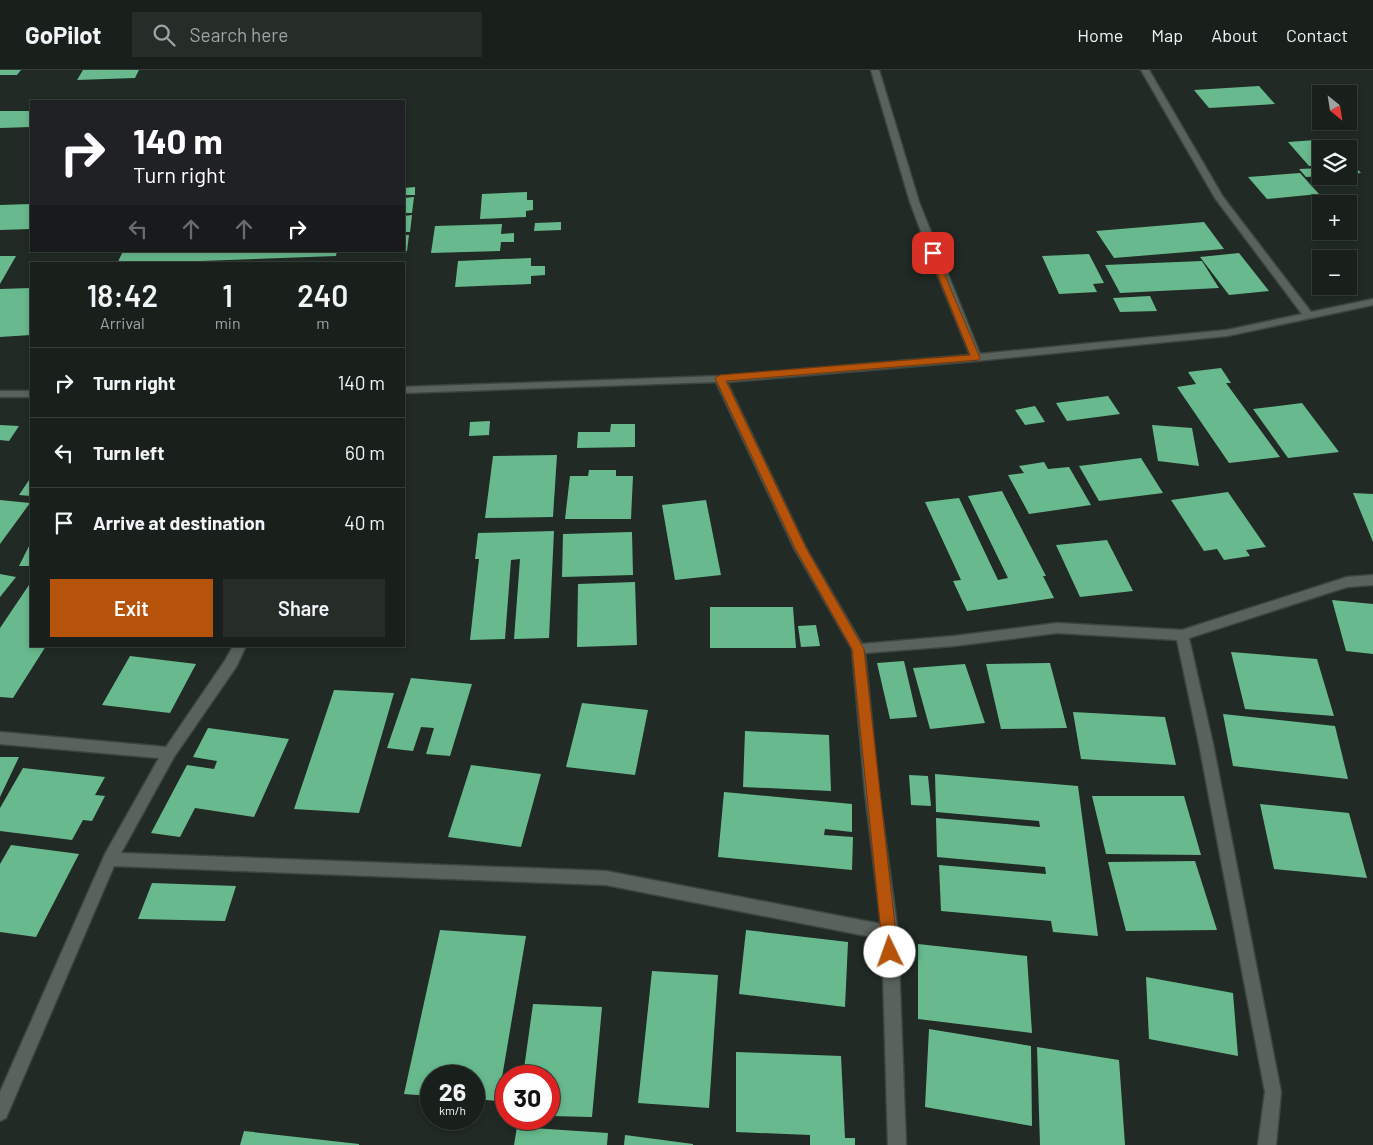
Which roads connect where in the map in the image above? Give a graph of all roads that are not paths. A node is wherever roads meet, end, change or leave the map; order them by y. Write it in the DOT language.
graph roads {
  1 [pos="875,70"];
  2 [pos="1145,70"];
  3 [pos="1373,302"];
  4 [pos="1308,315"];
  5 [pos="976,358"];
  6 [pos="720,378"];
  7 [pos="405,390"];
  8 [pos="0,394"];
  9 [pos="30,394"];
  10 [pos="1373,580"];
  11 [pos="1182,635"];
  12 [pos="239,647"];
  13 [pos="858,649"];
  14 [pos="0,738"];
  15 [pos="169,753"];
  16 [pos="110,859"];
  17 [pos="890,933"];
  18 [pos="0,1112"];
  19 [pos="897,1145"];
  20 [pos="1267,1145"];
  1 -- 5 [label="street"];
  2 -- 4 [label="street"];
  3 -- 4 [label="street"];
  4 -- 5 [label="street"];
  5 -- 6 [label="street"];
  6 -- 7 [label="street"];
  6 -- 13 [label="street"];
  8 -- 9 [label="street"];
  10 -- 11 [label="street"];
  11 -- 13 [label="street"];
  11 -- 20 [label="street"];
  12 -- 15 [label="street"];
  13 -- 17 [label="street"];
  14 -- 15 [label="street"];
  15 -- 16 [label="street"];
  16 -- 17 [label="street"];
  16 -- 18 [label="street"];
  17 -- 19 [label="street"];
}
